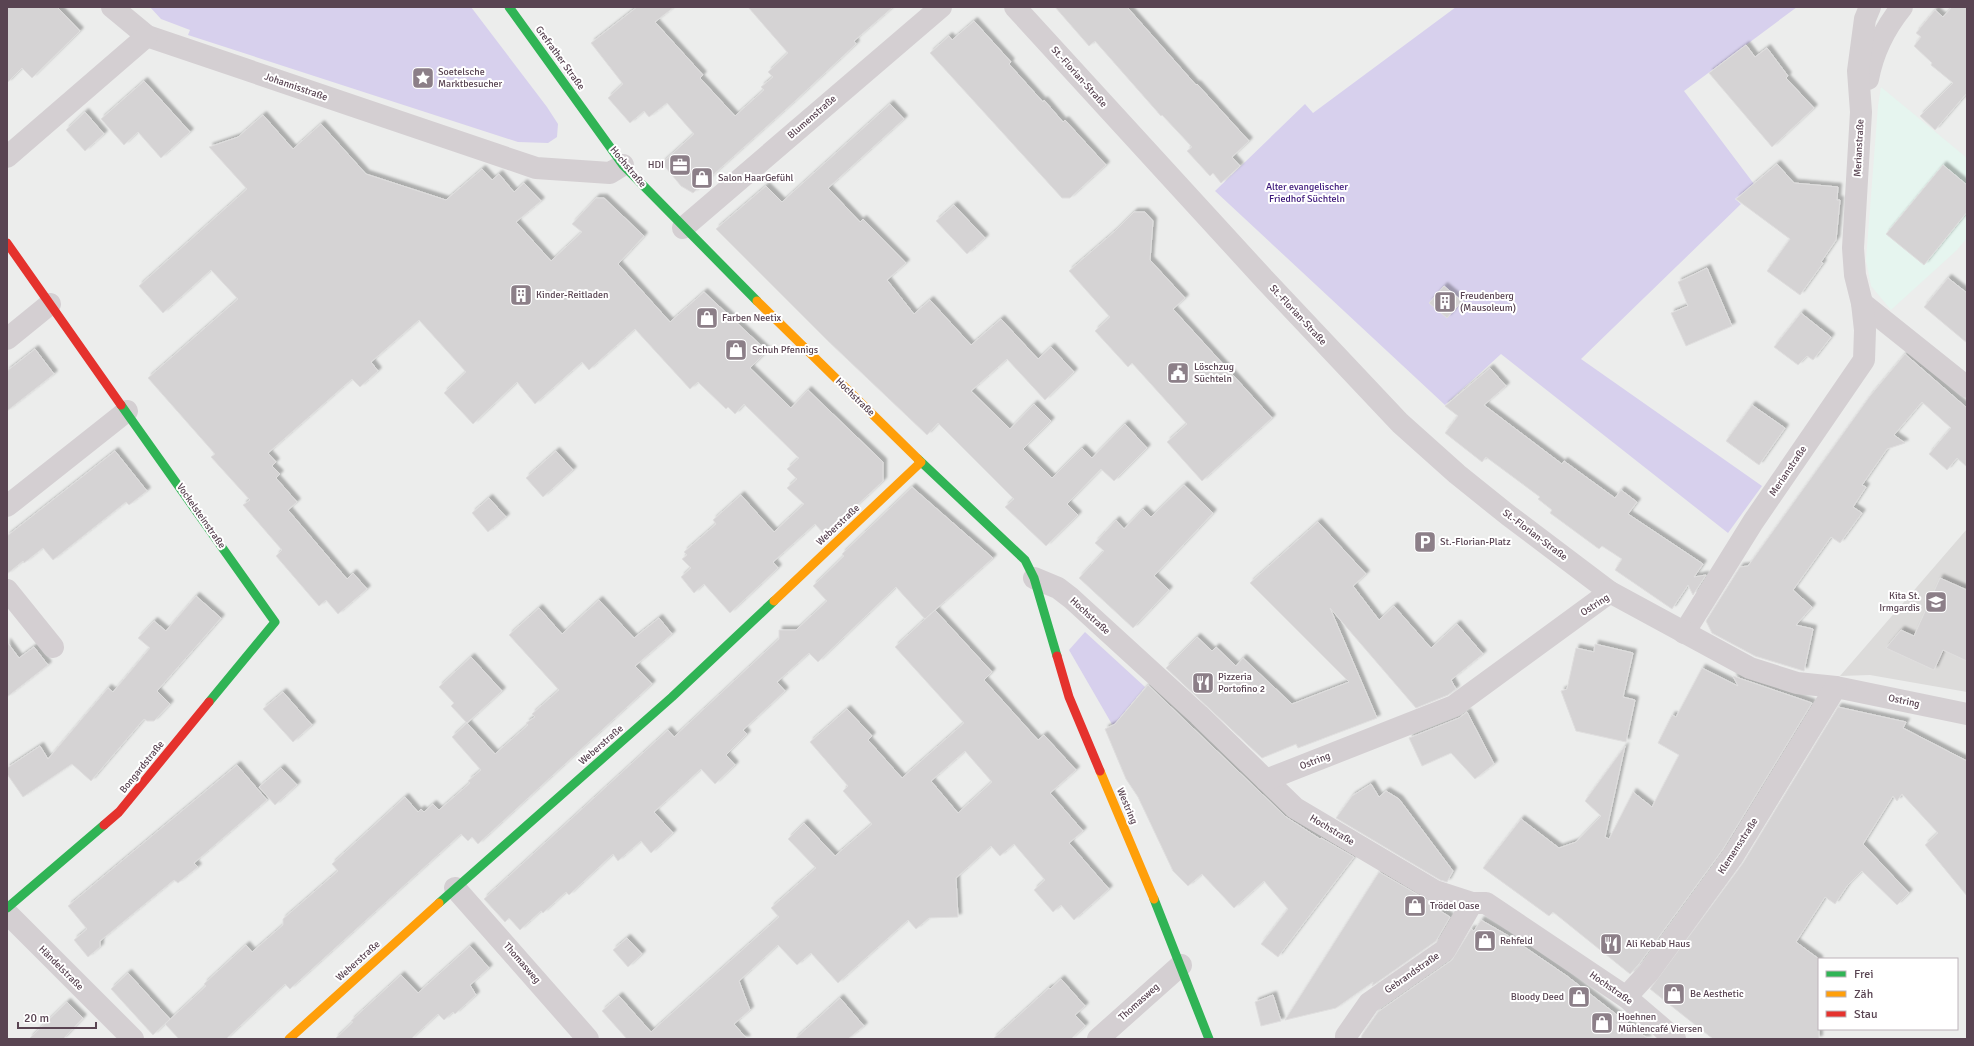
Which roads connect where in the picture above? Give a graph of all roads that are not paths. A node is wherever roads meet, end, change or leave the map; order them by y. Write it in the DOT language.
graph roads {
  1 [pos="112,7"];
  2 [pos="509,7"];
  3 [pos="941,7"];
  4 [pos="1015,7"];
  5 [pos="1870,7"];
  6 [pos="1902,7"];
  7 [pos="146,36"];
  8 [pos="578,102"];
  9 [pos="1861,112"];
  10 [pos="7,157"];
  11 [pos="623,164"];
  12 [pos="683,228"];
  13 [pos="7,243"];
  14 [pos="1862,303"];
  15 [pos="50,304"];
  16 [pos="7,339"];
  17 [pos="1967,387"];
  18 [pos="127,411"];
  19 [pos="921,462"];
  20 [pos="7,506"];
  21 [pos="1034,578"];
  22 [pos="7,590"];
  23 [pos="1610,592"];
  24 [pos="276,622"];
  25 [pos="1684,632"];
  26 [pos="53,647"];
  27 [pos="1836,687"];
  28 [pos="1967,714"];
  29 [pos="1266,780"];
  30 [pos="455,888"];
  31 [pos="1472,903"];
  32 [pos="7,908"];
  33 [pos="7,913"];
  34 [pos="1181,965"];
  35 [pos="1626,996"];
  36 [pos="133,1039"];
  37 [pos="289,1039"];
  38 [pos="588,1039"];
  39 [pos="1098,1039"];
  40 [pos="1210,1039"];
  41 [pos="1346,1039"];
  42 [pos="1675,1039"];
  1 -- 7 [label="street"];
  2 -- 8 [label="street, Grefrather Straße"];
  3 -- 12 [label="street, Blumenstraße"];
  4 -- 23 [label="street, St.-Florian-Straße"];
  5 -- 9 [label="street, Merianstraße"];
  6 -- 9 [label="street, Merianstraße"];
  7 -- 10 [label="street"];
  7 -- 11 [label="street, Johannisstraße"];
  8 -- 11 [label="street, Hochstraße"];
  9 -- 14 [label="street, Merianstraße"];
  11 -- 12 [label="street, Hochstraße"];
  12 -- 19 [label="street, Hochstraße"];
  13 -- 15 [label="street, Vockelsteinstraße"];
  14 -- 17 [label="street"];
  14 -- 25 [label="street, Merianstraße"];
  15 -- 16 [label="street"];
  15 -- 18 [label="street, Vockelsteinstraße"];
  18 -- 20 [label="street"];
  18 -- 24 [label="street, Vockelsteinstraße"];
  19 -- 21 [label="street, Hochstraße"];
  19 -- 30 [label="street, Weberstraße"];
  21 -- 29 [label="street, Hochstraße"];
  21 -- 34 [label="street, Westring"];
  22 -- 26 [label="street"];
  23 -- 25 [label="street, Ostring"];
  23 -- 29 [label="street, Ostring"];
  24 -- 32 [label="street, Bongardstraße"];
  25 -- 27 [label="street, Ostring"];
  27 -- 28 [label="street, Ostring"];
  27 -- 35 [label="street, Klemensstraße"];
  29 -- 31 [label="street, Hochstraße"];
  30 -- 37 [label="street, Weberstraße"];
  30 -- 38 [label="street, Thomasweg"];
  31 -- 35 [label="street, Hochstraße"];
  31 -- 41 [label="street, Gebrandstraße"];
  33 -- 36 [label="street, Händelstraße"];
  34 -- 39 [label="street, Thomasweg"];
  34 -- 40 [label="street, Westring"];
  35 -- 42 [label="street, Hochstraße"];
}
